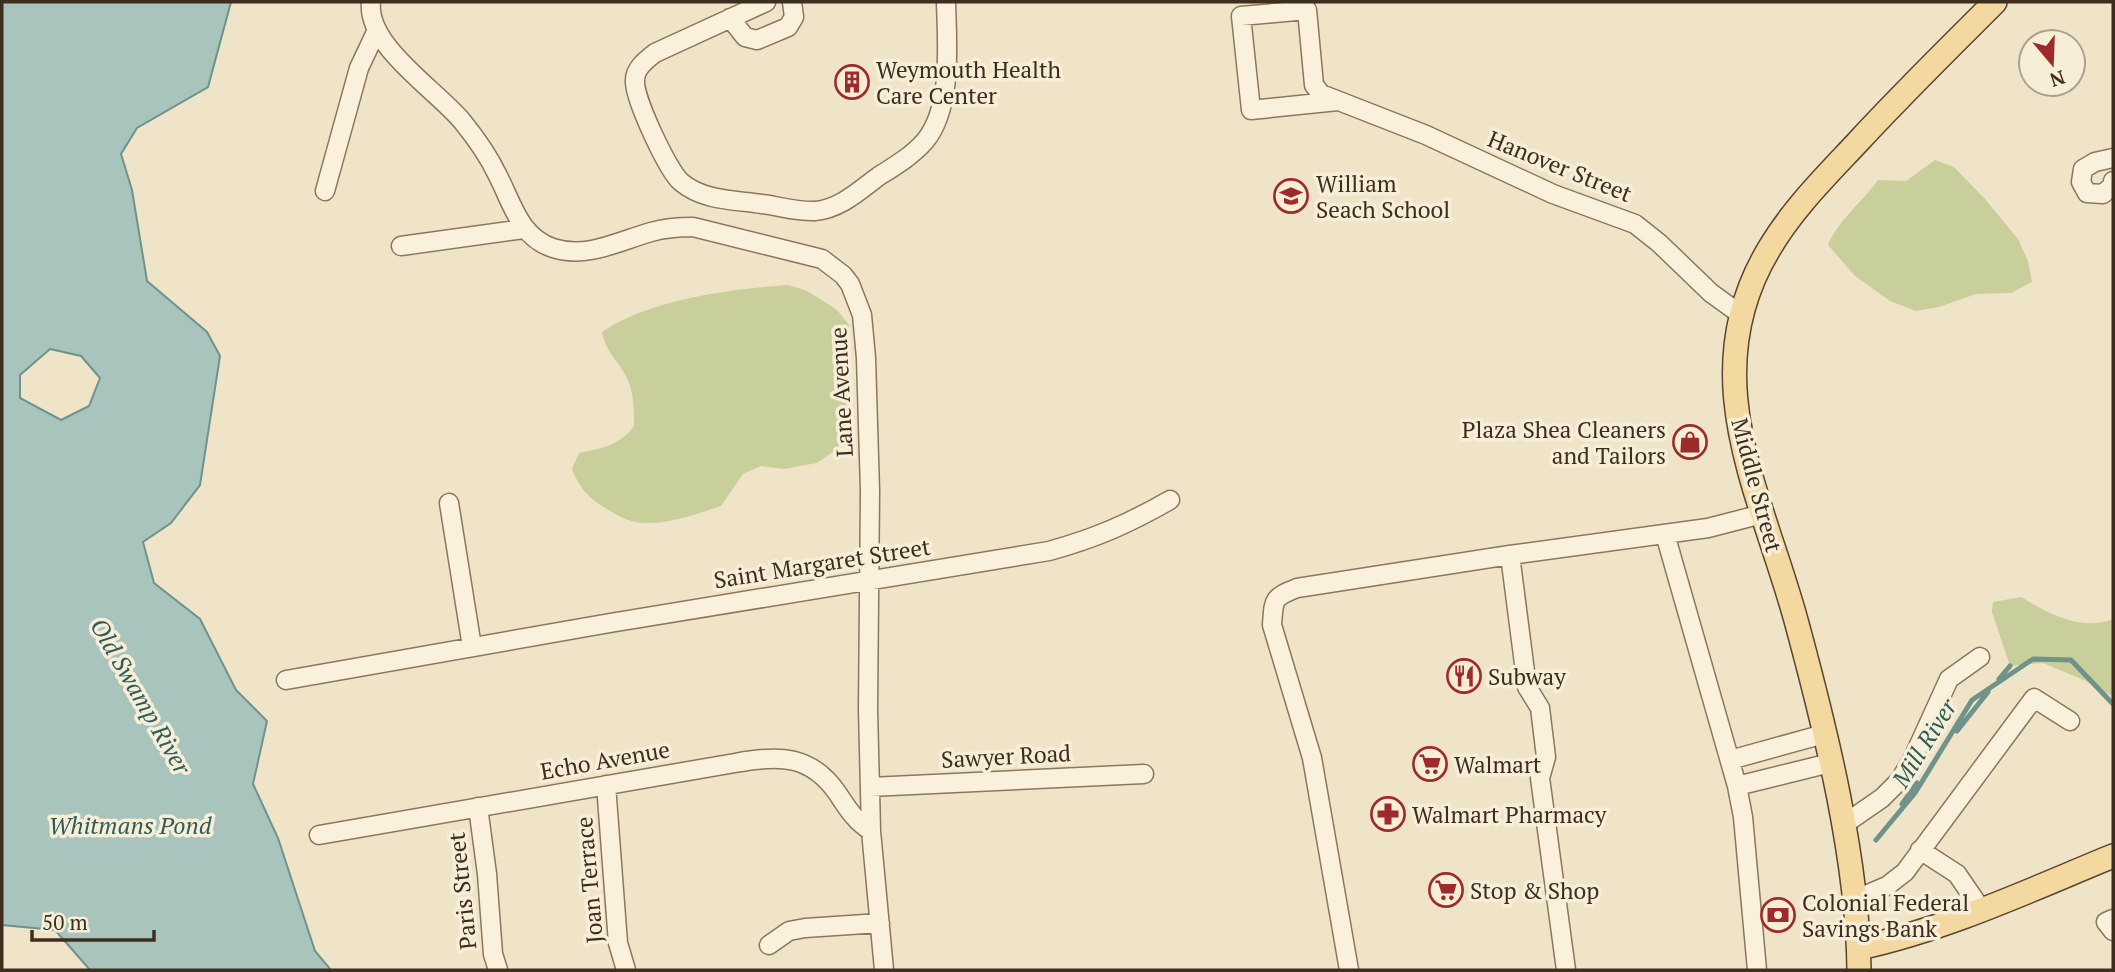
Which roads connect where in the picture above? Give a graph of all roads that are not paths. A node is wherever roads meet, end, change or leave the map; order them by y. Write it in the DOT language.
graph roads {
  1 [pos="371,2"];
  2 [pos="766,2"];
  3 [pos="792,2"];
  4 [pos="946,2"];
  5 [pos="1995,2"];
  6 [pos="1306,6"];
  7 [pos="730,18"];
  8 [pos="376,32"];
  9 [pos="1338,101"];
  10 [pos="2113,158"];
  11 [pos="2113,181"];
  12 [pos="325,191"];
  13 [pos="524,229"];
  14 [pos="401,246"];
  15 [pos="1740,314"];
  16 [pos="1170,500"];
  17 [pos="449,503"];
  18 [pos="1762,514"];
  19 [pos="1665,534"];
  20 [pos="1510,555"];
  21 [pos="868,580"];
  22 [pos="472,647"];
  23 [pos="1980,657"];
  24 [pos="286,680"];
  25 [pos="2070,722"];
  26 [pos="1824,734"];
  27 [pos="1730,760"];
  28 [pos="1830,763"];
  29 [pos="1144,775"];
  30 [pos="606,785"];
  31 [pos="1737,786"];
  32 [pos="870,788"];
  33 [pos="478,807"];
  34 [pos="1843,825"];
  35 [pos="871,831"];
  36 [pos="319,835"];
  37 [pos="1920,850"];
  38 [pos="2113,856"];
  39 [pos="1854,900"];
  40 [pos="1981,909"];
  41 [pos="2113,919"];
  42 [pos="880,923"];
  43 [pos="2113,931"];
  44 [pos="769,945"];
  45 [pos="1859,959"];
  46 [pos="498,970"];
  47 [pos="626,970"];
  48 [pos="884,970"];
  49 [pos="1349,970"];
  50 [pos="1566,970"];
  51 [pos="1757,970"];
  1 -- 8 [label="street"];
  2 -- 7 [label="street"];
  3 -- 7 [label="street"];
  4 -- 7 [label="street"];
  5 -- 15 [label="main road, Middle Street"];
  6 -- 9 [label="street"];
  6 -- 9 [label="street"];
  8 -- 12 [label="street"];
  8 -- 13 [label="street"];
  9 -- 15 [label="street, Hanover Street"];
  10 -- 11 [label="street"];
  13 -- 14 [label="street"];
  13 -- 21 [label="street, Lane Avenue"];
  15 -- 18 [label="main road, Middle Street"];
  16 -- 21 [label="street, Saint Margaret Street"];
  17 -- 22 [label="street"];
  18 -- 19 [label="street"];
  18 -- 26 [label="main road, Middle Street"];
  19 -- 20 [label="street"];
  19 -- 27 [label="street"];
  20 -- 49 [label="street"];
  20 -- 50 [label="street"];
  21 -- 22 [label="street, Saint Margaret Street"];
  21 -- 32 [label="street, Lane Avenue"];
  22 -- 24 [label="street, Saint Margaret Street"];
  23 -- 34 [label="street"];
  25 -- 37 [label="street"];
  26 -- 27 [label="street"];
  26 -- 28 [label="main road, Middle Street"];
  27 -- 31 [label="street"];
  28 -- 31 [label="street"];
  28 -- 34 [label="main road, Middle Street"];
  29 -- 32 [label="street, Sawyer Road"];
  30 -- 33 [label="street, Echo Avenue"];
  30 -- 35 [label="street, Echo Avenue"];
  30 -- 47 [label="street, Joan Terrace"];
  31 -- 51 [label="street"];
  32 -- 35 [label="street, Lane Avenue"];
  33 -- 36 [label="street, Echo Avenue"];
  33 -- 46 [label="street, Paris Street"];
  34 -- 39 [label="main road, Middle Street"];
  35 -- 42 [label="street, Lane Avenue"];
  37 -- 39 [label="street"];
  37 -- 40 [label="street"];
  38 -- 40 [label="main road"];
  39 -- 45 [label="main road, Middle Street"];
  40 -- 45 [label="main road"];
  41 -- 43 [label="street"];
  42 -- 44 [label="street"];
  42 -- 48 [label="street, Lane Avenue"];
}
